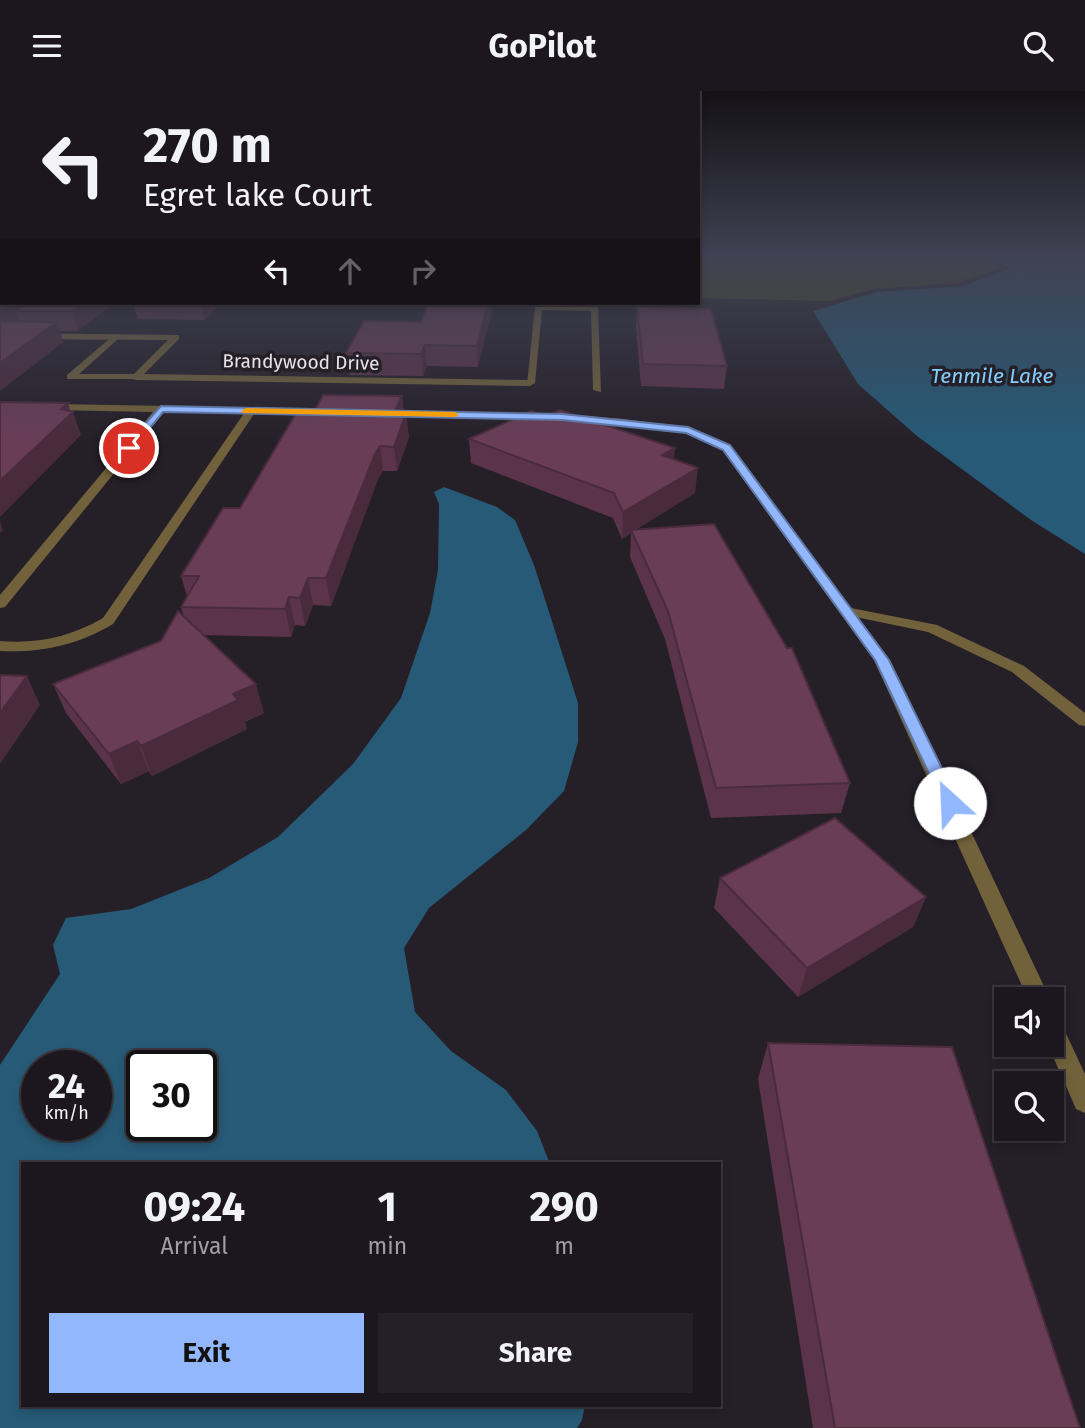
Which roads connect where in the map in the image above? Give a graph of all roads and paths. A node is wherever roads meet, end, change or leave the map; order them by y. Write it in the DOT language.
graph roads {
  1 [pos="537,317"];
  2 [pos="595,317"];
  3 [pos="24,323"];
  4 [pos="2,336"];
  5 [pos="115,337"];
  6 [pos="136,377"];
  7 [pos="598,390"];
  8 [pos="0,406"];
  9 [pos="161,409"];
  10 [pos="251,411"];
  11 [pos="346,412"];
  12 [pos="373,413"];
  13 [pos="0,604"];
  14 [pos="846,611"];
  15 [pos="0,646"];
  16 [pos="1085,721"];
  17 [pos="1034,987"];
  18 [pos="1064,1055"];
  19 [pos="1085,1101"];
  1 -- 6 [label="street, Brandywood Drive"];
  2 -- 7 [label="street, Brandywood Drive"];
  3 -- 4 [label="street"];
  4 -- 5 [label="street"];
  5 -- 6 [label="street"];
  5 -- 6 [label="street, Brandywood Drive"];
  8 -- 9 [label="street"];
  9 -- 10 [label="street"];
  9 -- 13 [label="street"];
  10 -- 11 [label="street"];
  10 -- 15 [label="street"];
  12 -- 14 [label="street"];
  14 -- 16 [label="street"];
  14 -- 17 [label="street"];
  18 -- 19 [label="street"];
}
